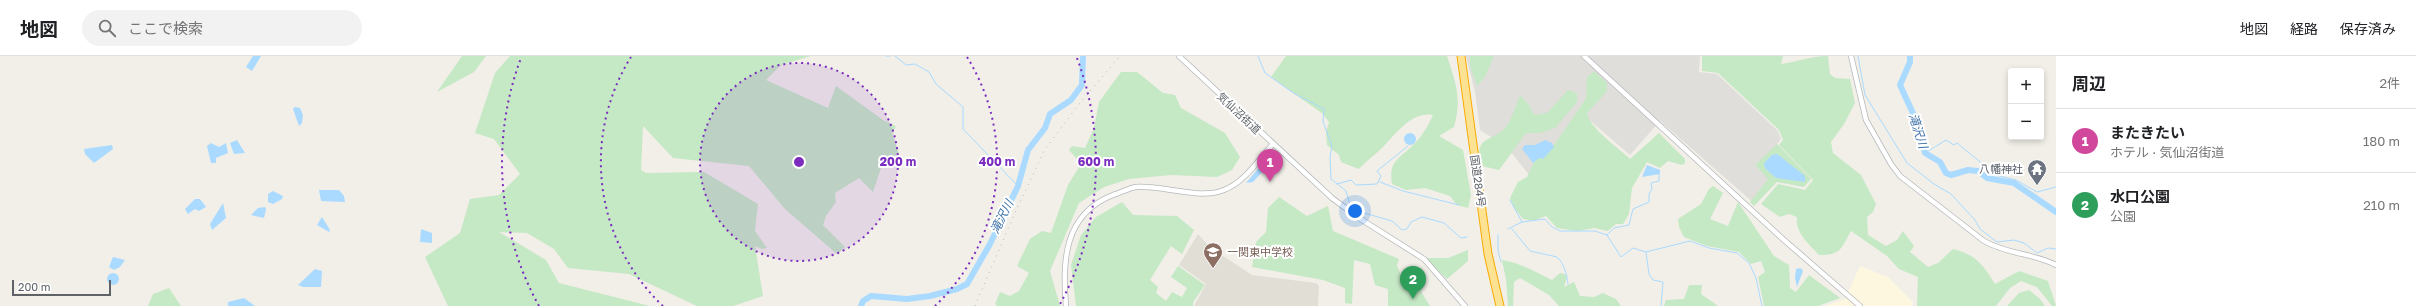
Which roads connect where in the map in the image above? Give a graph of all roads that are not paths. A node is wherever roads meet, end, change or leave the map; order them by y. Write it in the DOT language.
graph roads {
  1 [pos="1179,56"];
  2 [pos="1461,56"];
  3 [pos="1584,56"];
  4 [pos="1851,56"];
  5 [pos="1272,144"];
  6 [pos="2056,265"];
  7 [pos="1066,306"];
  8 [pos="1465,306"];
  9 [pos="1500,306"];
  10 [pos="1860,306"];
  1 -- 5 [label="street, 気仙沼街道"];
  2 -- 9 [label="highway, 国道284号"];
  3 -- 10 [label="street"];
  4 -- 6 [label="street"];
  5 -- 7 [label="street"];
  5 -- 8 [label="street, 気仙沼街道"];
}
